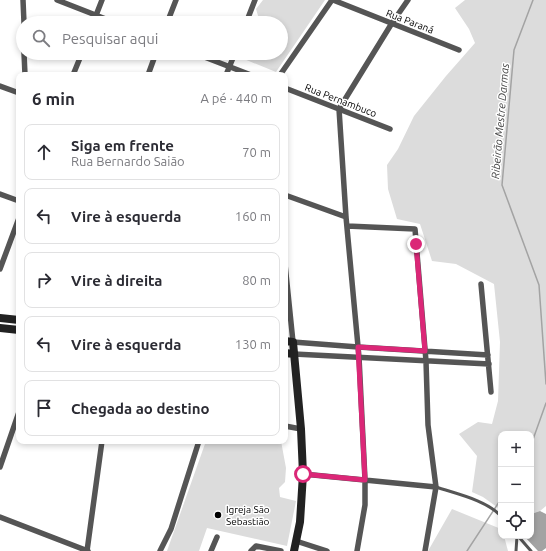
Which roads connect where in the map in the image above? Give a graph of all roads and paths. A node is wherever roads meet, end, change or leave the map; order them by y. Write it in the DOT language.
graph roads {
  1 [pos="23,0"];
  2 [pos="57,0"];
  3 [pos="102,0"];
  4 [pos="176,0"];
  5 [pos="255,0"];
  6 [pos="332,0"];
  7 [pos="408,0"];
  8 [pos="96,15"];
  9 [pos="24,16"];
  10 [pos="170,16"];
  11 [pos="249,16"];
  12 [pos="392,23"];
  13 [pos="459,50"];
  14 [pos="24,60"];
  15 [pos="79,60"];
  16 [pos="153,60"];
  17 [pos="212,60"];
  18 [pos="232,60"];
  19 [pos="229,67"];
  20 [pos="25,72"];
  21 [pos="74,72"];
  22 [pos="149,72"];
  23 [pos="227,72"];
  24 [pos="243,72"];
  25 [pos="282,72"];
  26 [pos="0,86"];
  27 [pos="288,89"];
  28 [pos="16,92"];
  29 [pos="339,109"];
  30 [pos="390,129"];
  31 [pos="0,194"];
  32 [pos="288,196"];
  33 [pos="16,200"];
  34 [pos="346,217"];
  35 [pos="16,226"];
  36 [pos="346,226"];
  37 [pos="0,269"];
  38 [pos="481,284"];
  39 [pos="0,318"];
  40 [pos="16,320"];
  41 [pos="288,322"];
  42 [pos="0,328"];
  43 [pos="16,330"];
  44 [pos="289,341"];
  45 [pos="358,347"];
  46 [pos="425,351"];
  47 [pos="288,353"];
  48 [pos="294,354"];
  49 [pos="488,355"];
  50 [pos="359,357"];
  51 [pos="426,361"];
  52 [pos="489,364"];
  53 [pos="491,392"];
  54 [pos="16,421"];
  55 [pos="288,427"];
  56 [pos="301,429"];
  57 [pos="102,444"];
  58 [pos="197,444"];
  59 [pos="0,466"];
  60 [pos="303,474"];
  61 [pos="365,480"];
  62 [pos="436,487"];
  63 [pos="498,513"];
  64 [pos="0,518"];
  65 [pos="217,537"];
  66 [pos="518,539"];
  67 [pos="521,539"];
  68 [pos="296,541"];
  69 [pos="87,551"];
  70 [pos="160,551"];
  71 [pos="211,551"];
  72 [pos="251,551"];
  73 [pos="281,551"];
  74 [pos="294,551"];
  75 [pos="327,551"];
  76 [pos="358,551"];
  77 [pos="425,551"];
  78 [pos="516,551"];
  79 [pos="531,551"];
  1 -- 9 [label="street"];
  2 -- 8 [label="street"];
  3 -- 8 [label="street"];
  4 -- 10 [label="street"];
  5 -- 11 [label="street"];
  6 -- 12 [label="street, Rua Paraná"];
  6 -- 25 [label="street"];
  7 -- 12 [label="street"];
  12 -- 13 [label="street, Rua Paraná"];
  12 -- 29 [label="street"];
  14 -- 20 [label="street"];
  15 -- 21 [label="street"];
  16 -- 22 [label="street"];
  17 -- 19 [label="street"];
  18 -- 19 [label="street"];
  19 -- 23 [label="street"];
  19 -- 24 [label="street"];
  26 -- 28 [label="street"];
  27 -- 29 [label="street, Rua Pernambuco"];
  29 -- 30 [label="street, Rua Pernambuco"];
  29 -- 34 [label="street"];
  31 -- 33 [label="street"];
  32 -- 34 [label="street"];
  34 -- 36 [label="street"];
  35 -- 37 [label="street"];
  36 -- 45 [label="street"];
  36 -- 46 [label="street"];
  38 -- 49 [label="street"];
  39 -- 40 [label="street"];
  41 -- 44 [label="street"];
  42 -- 43 [label="street"];
  44 -- 45 [label="street"];
  44 -- 48 [label="street"];
  45 -- 46 [label="street"];
  45 -- 50 [label="street"];
  46 -- 49 [label="street"];
  46 -- 51 [label="street"];
  47 -- 48 [label="street"];
  48 -- 50 [label="street"];
  48 -- 56 [label="street"];
  49 -- 52 [label="street"];
  50 -- 51 [label="street"];
  50 -- 61 [label="street"];
  51 -- 52 [label="street"];
  51 -- 62 [label="street"];
  52 -- 53 [label="street"];
  54 -- 59 [label="street"];
  55 -- 56 [label="street"];
  56 -- 60 [label="street"];
  57 -- 69 [label="street"];
  58 -- 70 [label="street"];
  60 -- 61 [label="street"];
  60 -- 68 [label="street"];
  61 -- 62 [label="street"];
  61 -- 76 [label="street"];
  62 -- 63 [label="lane"];
  62 -- 77 [label="street"];
  64 -- 69 [label="street"];
  65 -- 71 [label="street"];
  66 -- 78 [label="lane"];
  67 -- 79 [label="lane"];
  68 -- 74 [label="street"];
  68 -- 75 [label="street"];
  72 -- 73 [label="street"];
}
